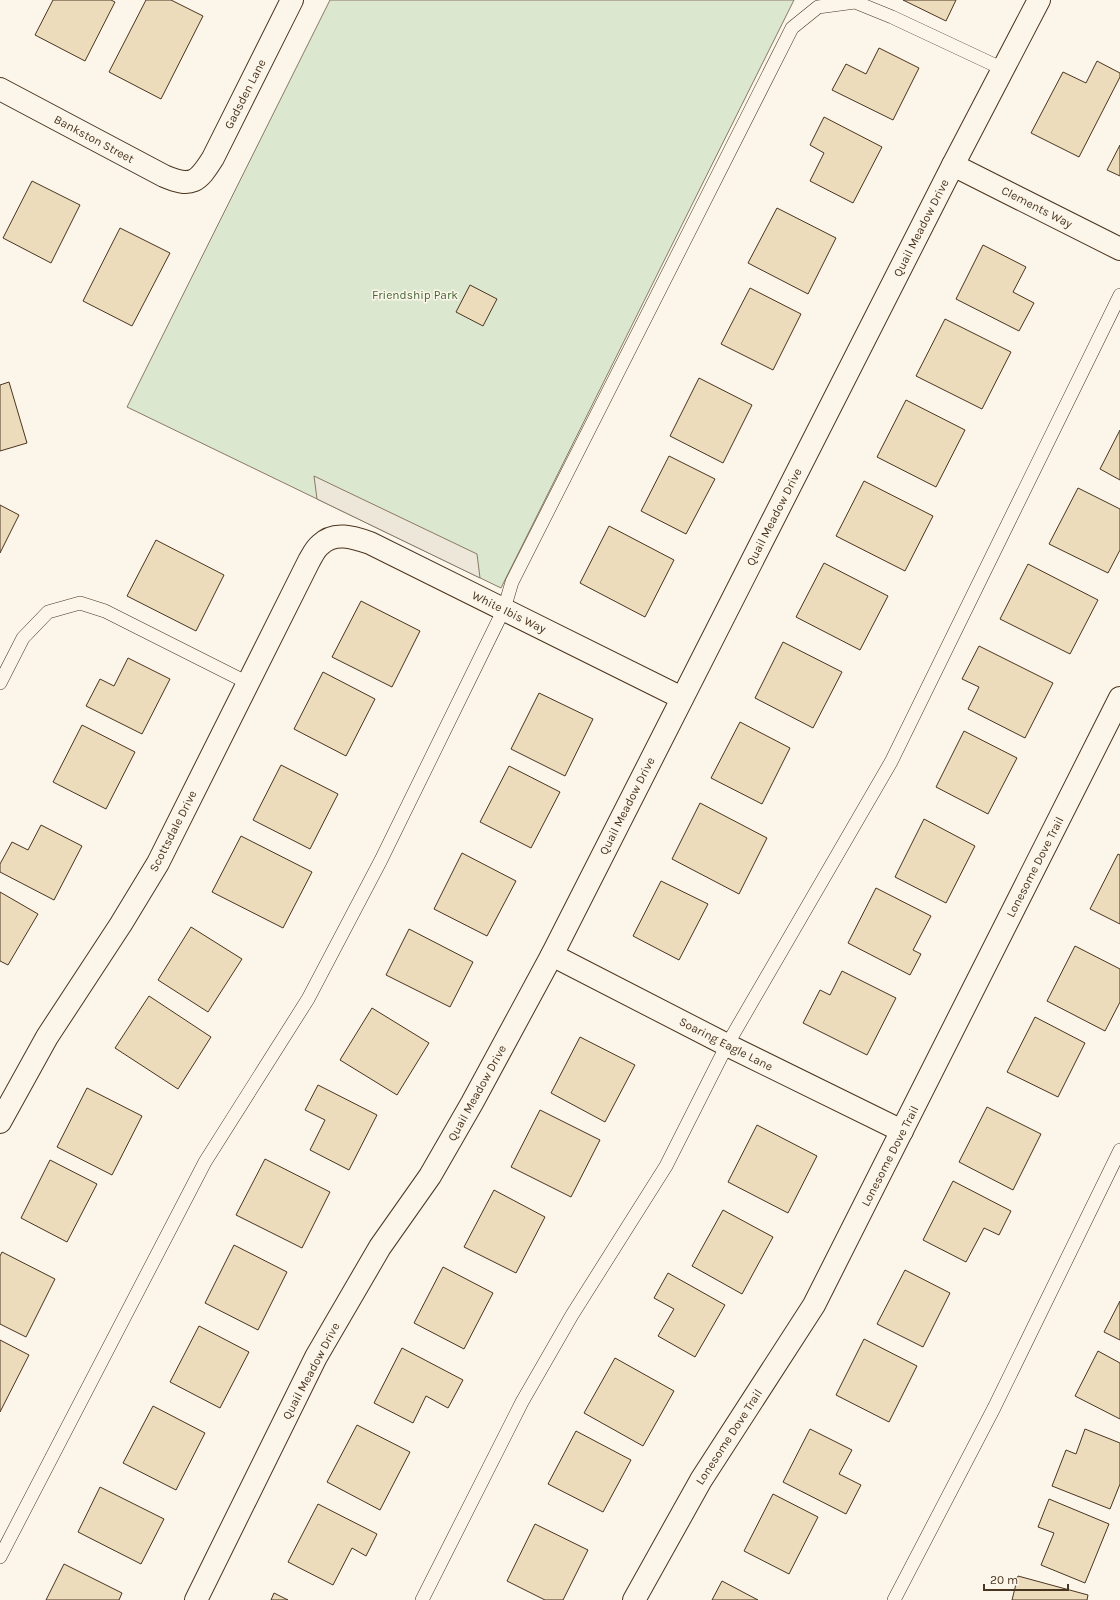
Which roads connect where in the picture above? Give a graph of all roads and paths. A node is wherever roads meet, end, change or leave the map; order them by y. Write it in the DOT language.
graph roads {
  1 [pos="292,0"];
  2 [pos="1039,0"];
  3 [pos="1003,69"];
  4 [pos="0,89"];
  5 [pos="953,164"];
  6 [pos="191,182"];
  7 [pos="1120,249"];
  8 [pos="1120,295"];
  9 [pos="334,536"];
  10 [pos="504,609"];
  11 [pos="0,683"];
  12 [pos="248,683"];
  13 [pos="682,698"];
  14 [pos="1120,698"];
  15 [pos="552,955"];
  16 [pos="727,1045"];
  17 [pos="0,1122"];
  18 [pos="902,1131"];
  19 [pos="1120,1150"];
  20 [pos="0,1557"];
  21 [pos="196,1600"];
  22 [pos="422,1600"];
  23 [pos="634,1600"];
  24 [pos="894,1600"];
  1 -- 6 [label="street, Gadsden Lane"];
  2 -- 3 [label="street, Quail Meadow Drive"];
  3 -- 5 [label="street, Quail Meadow Drive"];
  3 -- 10 [label="lane"];
  4 -- 6 [label="street, Bankston Street"];
  5 -- 7 [label="street, Clements Way"];
  5 -- 13 [label="street, Quail Meadow Drive"];
  8 -- 16 [label="lane"];
  9 -- 10 [label="street, White Ibis Way"];
  9 -- 12 [label="street, Scottsdale Drive"];
  10 -- 13 [label="street, White Ibis Way"];
  10 -- 20 [label="lane"];
  11 -- 12 [label="lane"];
  12 -- 17 [label="street, Scottsdale Drive"];
  13 -- 15 [label="street, Quail Meadow Drive"];
  14 -- 18 [label="street, Lonesome Dove Trail"];
  15 -- 16 [label="street, Soaring Eagle Lane"];
  15 -- 21 [label="street, Quail Meadow Drive"];
  16 -- 18 [label="street, Soaring Eagle Lane"];
  16 -- 22 [label="lane"];
  18 -- 23 [label="street, Lonesome Dove Trail"];
  19 -- 24 [label="lane"];
}
